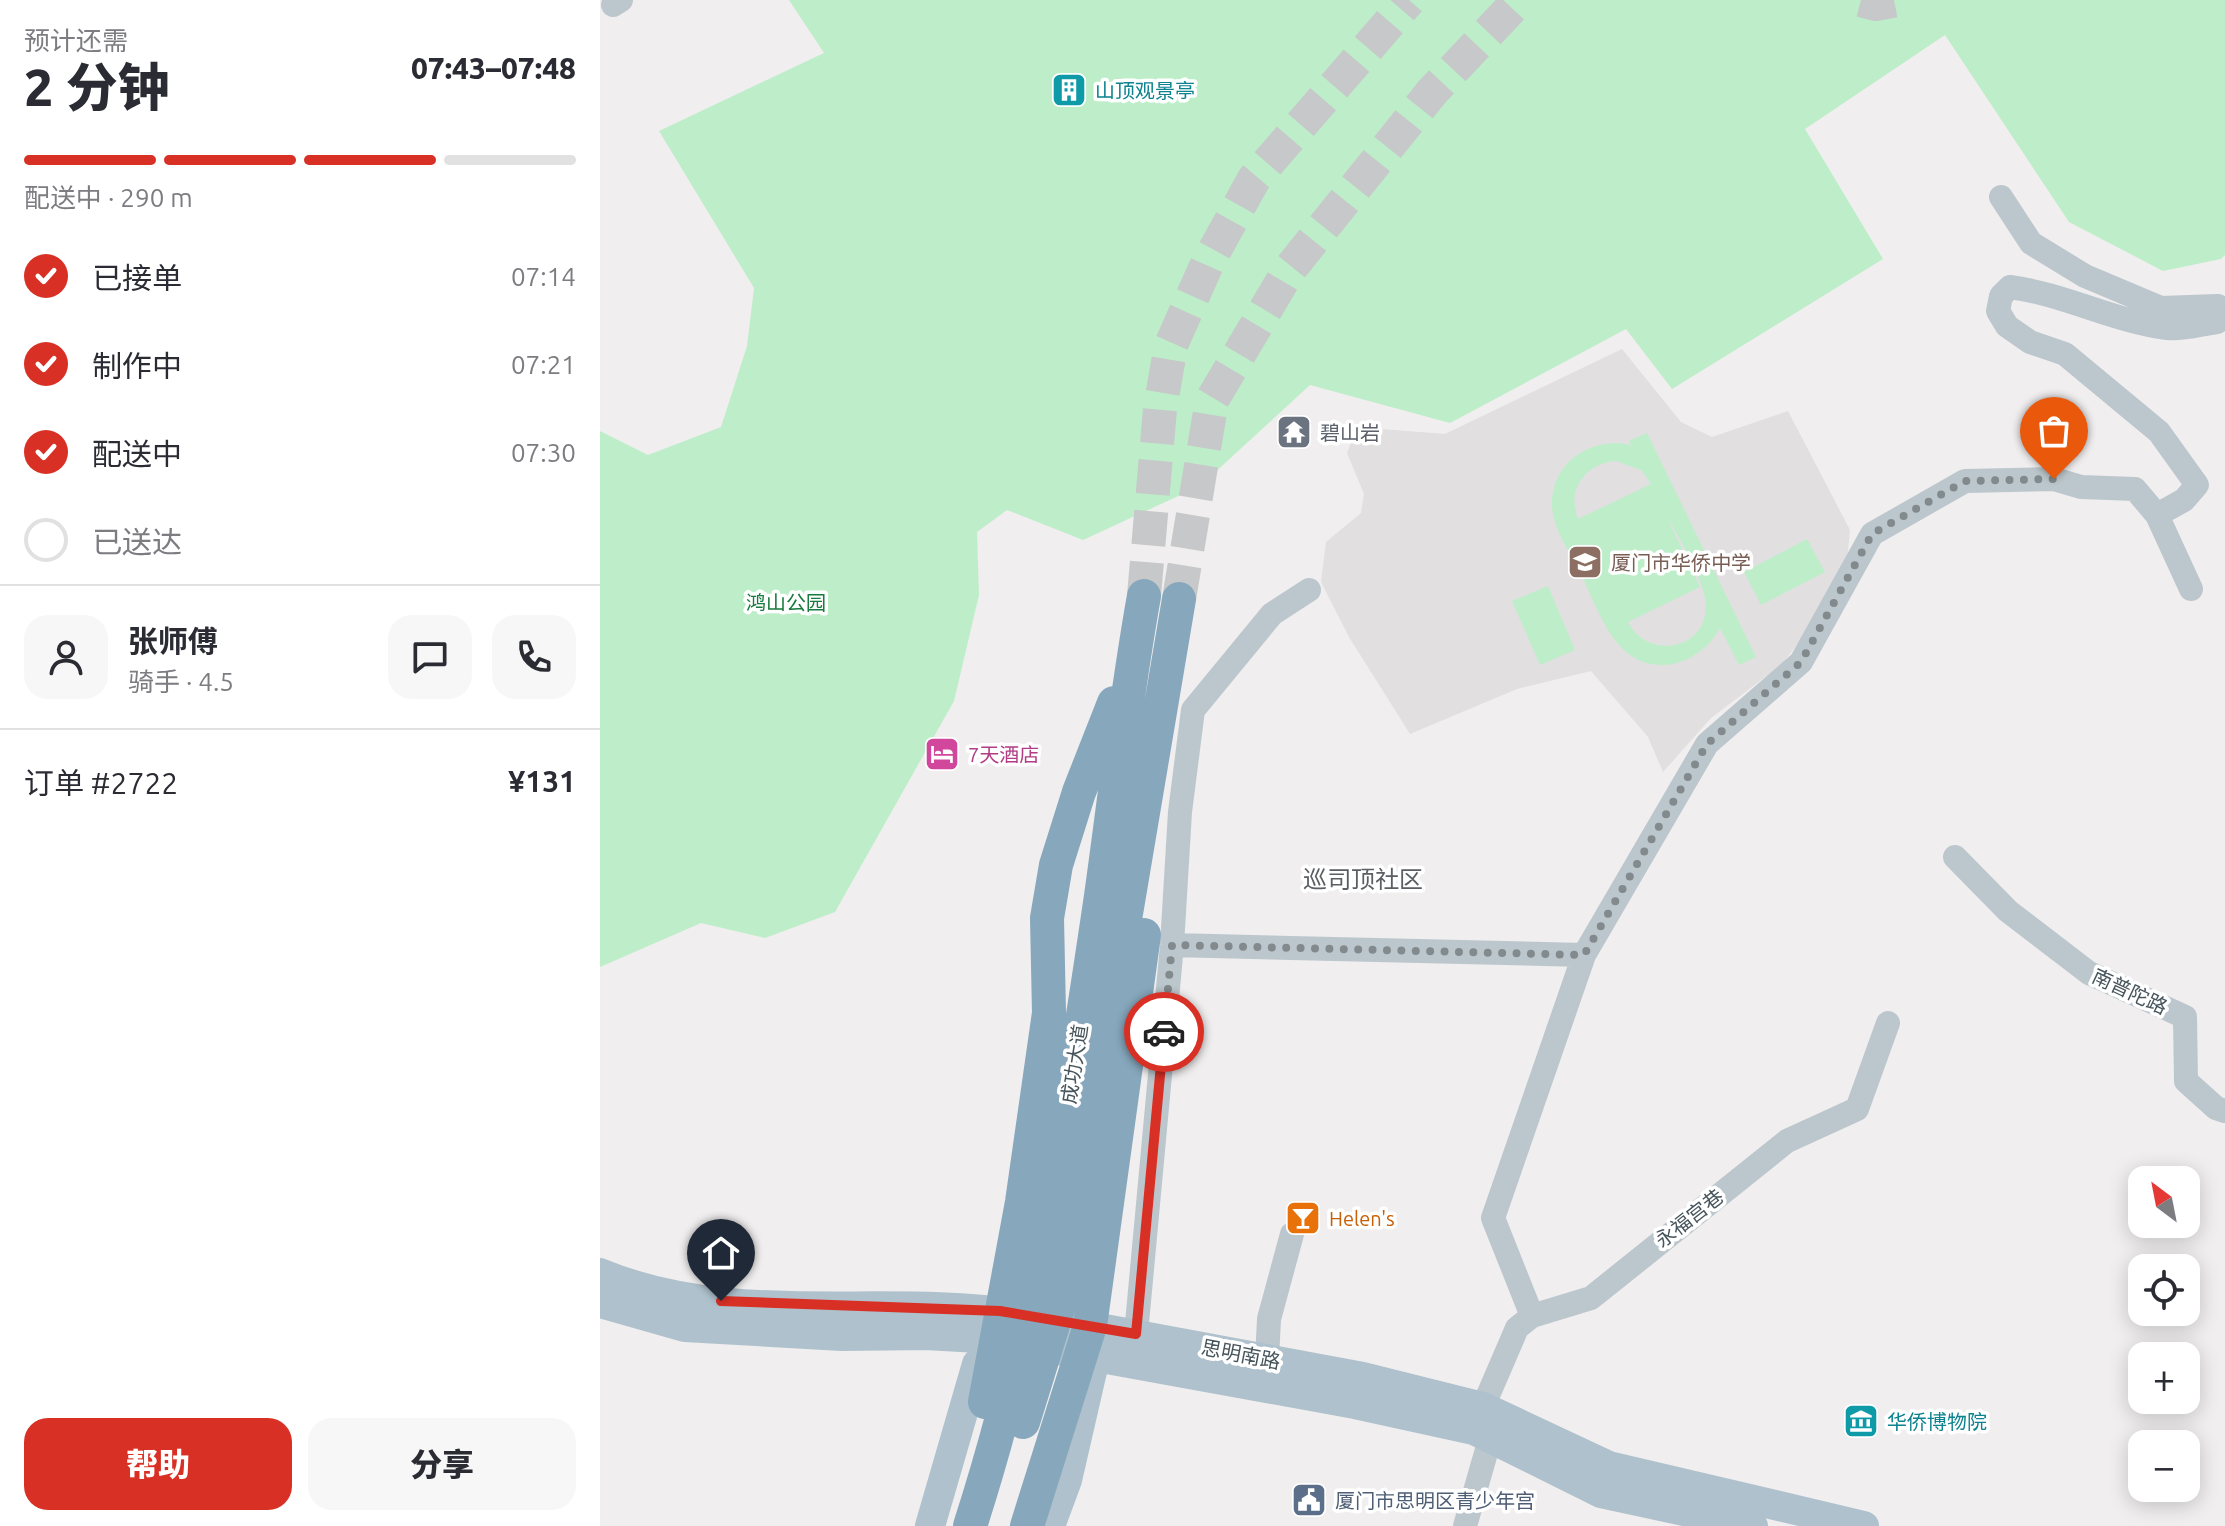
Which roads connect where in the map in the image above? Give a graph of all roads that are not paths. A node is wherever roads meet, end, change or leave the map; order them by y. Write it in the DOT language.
graph roads {
  1 [pos="2001,197"];
  2 [pos="2157,515"];
  3 [pos="2191,589"];
  4 [pos="1309,590"];
  5 [pos="1144,596"];
  6 [pos="1179,599"];
  7 [pos="1131,666"];
  8 [pos="1162,711"];
  9 [pos="1955,857"];
  10 [pos="1172,945"];
  11 [pos="1584,955"];
  12 [pos="1888,1023"];
  13 [pos="1089,1053"];
  14 [pos="2225,1111"];
  15 [pos="1292,1234"];
  16 [pos="602,1287"];
  17 [pos="1532,1316"];
  18 [pos="989,1324"];
  19 [pos="1136,1334"];
  20 [pos="1093,1340"];
  21 [pos="1267,1359"];
  22 [pos="1483,1407"];
  23 [pos="1490,1439"];
  24 [pos="1690,1507"];
  25 [pos="930,1526"];
  26 [pos="952,1526"];
  27 [pos="970,1526"];
  28 [pos="992,1526"];
  29 [pos="1027,1526"];
  30 [pos="1050,1526"];
  31 [pos="1465,1526"];
  32 [pos="1753,1526"];
  33 [pos="1864,1526"];
  1 -- 2 [label="street"];
  2 -- 3 [label="street"];
  2 -- 11 [label="street"];
  4 -- 10 [label="street"];
  5 -- 7 [label="highway, 成功大道"];
  6 -- 8 [label="highway, 成功大道"];
  7 -- 13 [label="highway, 成功大道"];
  7 -- 18 [label="highway"];
  8 -- 13 [label="highway, 成功大道"];
  8 -- 20 [label="highway"];
  9 -- 14 [label="street, 南普陀路"];
  10 -- 11 [label="street"];
  10 -- 19 [label="street"];
  11 -- 17 [label="street"];
  12 -- 17 [label="street, 永福宫巷"];
  13 -- 27 [label="highway, 成功大道"];
  13 -- 28 [label="highway, 成功大道"];
  15 -- 21 [label="street"];
  16 -- 18 [label="main road, 思明南路"];
  17 -- 22 [label="street"];
  18 -- 20 [label="main road, 思明南路"];
  18 -- 25 [label="main road"];
  18 -- 26 [label="highway"];
  19 -- 20 [label="main road, 思明南路"];
  19 -- 21 [label="main road, 思明南路"];
  20 -- 23 [label="main road, 思明南路"];
  20 -- 29 [label="highway"];
  20 -- 30 [label="main road"];
  21 -- 22 [label="main road, 思明南路"];
  22 -- 24 [label="main road, 思明南路"];
  23 -- 24 [label="main road, 思明南路"];
  23 -- 31 [label="street"];
  24 -- 32 [label="main road, 思明南路"];
  24 -- 33 [label="main road, 思明南路"];
}
